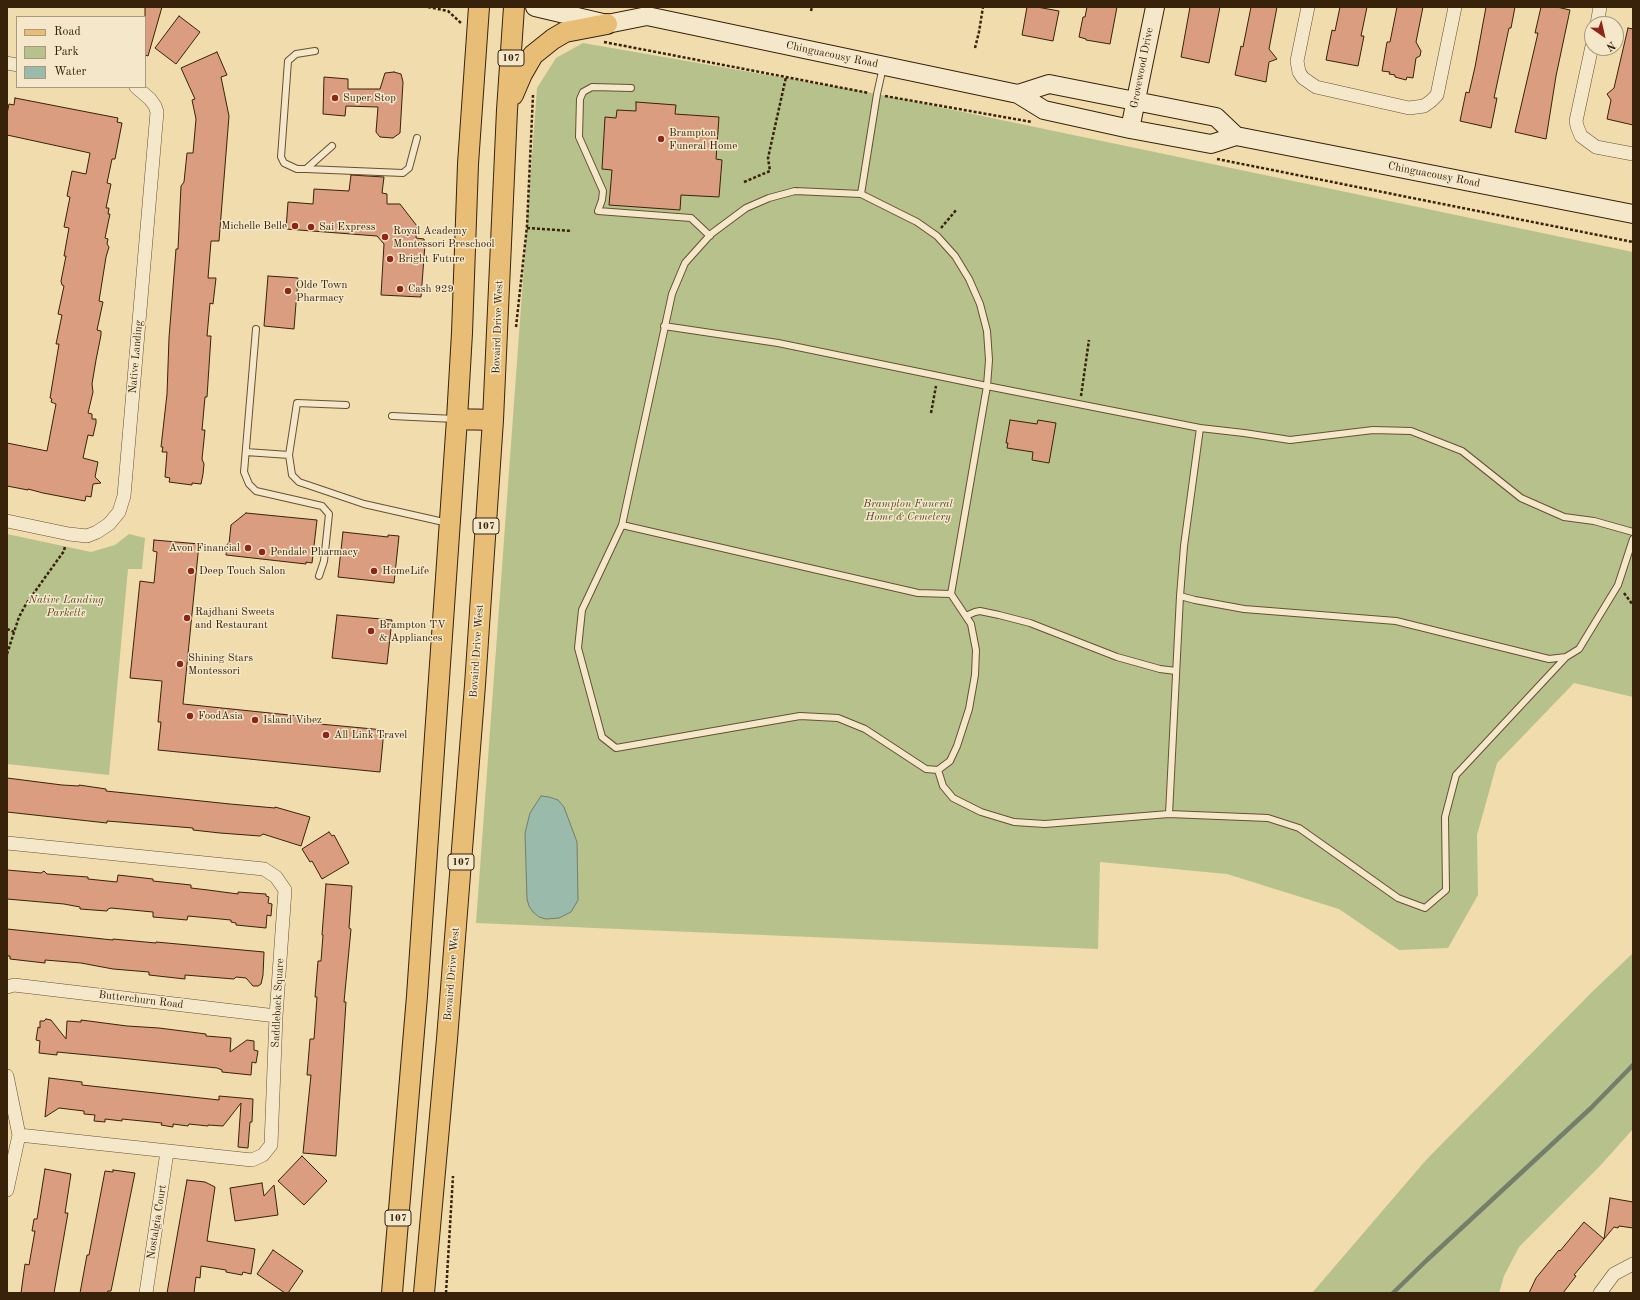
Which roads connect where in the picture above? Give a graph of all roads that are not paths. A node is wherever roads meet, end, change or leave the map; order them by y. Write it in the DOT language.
graph roads {
  1 [pos="479,7"];
  2 [pos="514,7"];
  3 [pos="536,7"];
  4 [pos="1155,7"];
  5 [pos="1308,7"];
  6 [pos="1455,7"];
  7 [pos="642,12"];
  8 [pos="607,24"];
  9 [pos="315,51"];
  10 [pos="1590,56"];
  11 [pos="884,66"];
  12 [pos="137,88"];
  13 [pos="631,88"];
  14 [pos="1018,94"];
  15 [pos="1135,101"];
  16 [pos="507,110"];
  17 [pos="1130,129"];
  18 [pos="1236,136"];
  19 [pos="417,138"];
  20 [pos="332,146"];
  21 [pos="1633,154"];
  22 [pos="306,169"];
  23 [pos="861,194"];
  24 [pos="1633,214"];
  25 [pos="710,236"];
  26 [pos="664,326"];
  27 [pos="256,329"];
  28 [pos="987,386"];
  29 [pos="346,405"];
  30 [pos="392,416"];
  31 [pos="457,419"];
  32 [pos="494,420"];
  33 [pos="1200,428"];
  34 [pos="246,452"];
  35 [pos="289,455"];
  36 [pos="7,521"];
  37 [pos="450,523"];
  38 [pos="622,525"];
  39 [pos="1633,532"];
  40 [pos="1633,539"];
  41 [pos="319,576"];
  42 [pos="951,594"];
  43 [pos="1180,596"];
  44 [pos="966,616"];
  45 [pos="1566,657"];
  46 [pos="1176,671"];
  47 [pos="938,770"];
  48 [pos="1169,814"];
  49 [pos="7,843"];
  50 [pos="7,987"];
  51 [pos="276,1016"];
  52 [pos="7,1076"];
  53 [pos="19,1136"];
  54 [pos="168,1152"];
  55 [pos="7,1190"];
  56 [pos="1633,1264"];
  57 [pos="146,1293"];
  58 [pos="392,1293"];
  59 [pos="424,1293"];
  60 [pos="1600,1293"];
  1 -- 31 [label="main road, 107"];
  2 -- 16 [label="main road, Bovaird Drive West / 107"];
  3 -- 8 [label="main road, Chinguacousy Road"];
  4 -- 15 [label="main road, Grovewood Drive"];
  5 -- 6 [label="street"];
  7 -- 8 [label="main road, Chinguacousy Road"];
  7 -- 11 [label="main road, Chinguacousy Road"];
  8 -- 16 [label="main road"];
  9 -- 22 [label="lane"];
  10 -- 21 [label="street"];
  11 -- 14 [label="main road, Chinguacousy Road"];
  11 -- 23 [label="lane"];
  12 -- 36 [label="street, Native Landing"];
  13 -- 25 [label="lane"];
  14 -- 15 [label="main road, Chinguacousy Road"];
  14 -- 17 [label="main road, Chinguacousy Road"];
  15 -- 17 [label="main road, Grovewood Drive"];
  15 -- 18 [label="main road, Chinguacousy Road"];
  16 -- 32 [label="main road, Bovaird Drive West / 107"];
  17 -- 18 [label="main road, Chinguacousy Road"];
  18 -- 24 [label="main road, Chinguacousy Road"];
  19 -- 22 [label="lane"];
  20 -- 22 [label="lane"];
  23 -- 25 [label="lane"];
  23 -- 28 [label="lane"];
  25 -- 26 [label="lane"];
  26 -- 28 [label="lane"];
  26 -- 38 [label="lane"];
  27 -- 34 [label="lane"];
  28 -- 33 [label="lane"];
  28 -- 42 [label="lane"];
  29 -- 35 [label="lane"];
  30 -- 31 [label="lane"];
  31 -- 32 [label="main road"];
  31 -- 37 [label="main road, 107"];
  32 -- 59 [label="main road, Bovaird Drive West / 107"];
  33 -- 39 [label="lane"];
  33 -- 43 [label="lane"];
  34 -- 35 [label="lane"];
  34 -- 41 [label="lane"];
  35 -- 37 [label="lane"];
  37 -- 58 [label="main road, 107"];
  38 -- 42 [label="lane"];
  38 -- 47 [label="lane"];
  40 -- 45 [label="lane"];
  42 -- 44 [label="lane"];
  43 -- 45 [label="lane"];
  43 -- 46 [label="lane"];
  44 -- 46 [label="lane"];
  44 -- 47 [label="lane"];
  45 -- 48 [label="lane"];
  46 -- 48 [label="lane"];
  47 -- 48 [label="lane"];
  49 -- 51 [label="street, Saddleback Square"];
  50 -- 51 [label="street, Butterchurn Road"];
  51 -- 54 [label="street, Saddleback Square"];
  52 -- 53 [label="street"];
  53 -- 54 [label="street, Saddleback Square"];
  53 -- 55 [label="street"];
  54 -- 57 [label="street, Nostalgia Court"];
  56 -- 60 [label="street"];
}
